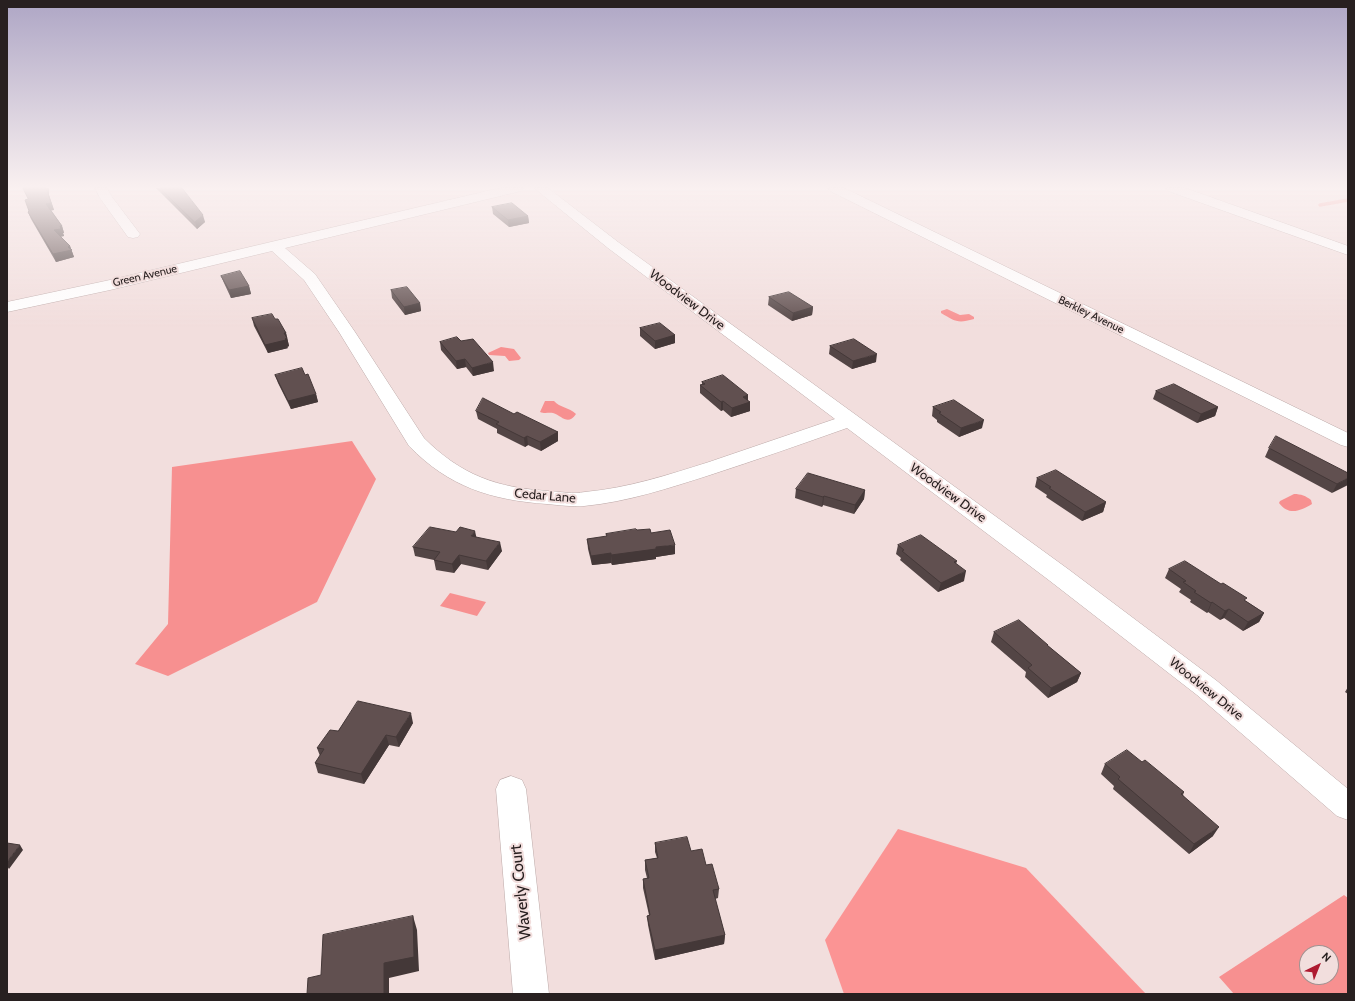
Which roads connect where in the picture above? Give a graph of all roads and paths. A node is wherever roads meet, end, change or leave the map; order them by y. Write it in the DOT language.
graph roads {
  1 [pos="322,235"];
  2 [pos="600,235"];
  3 [pos="929,235"];
  4 [pos="1303,235"];
  5 [pos="275,246"];
  6 [pos="1348,251"];
  7 [pos="7,307"];
  8 [pos="849,421"];
  9 [pos="1348,441"];
  10 [pos="511,789"];
  11 [pos="1348,807"];
  12 [pos="531,994"];
  1 -- 5 [label="street, Green Avenue"];
  2 -- 8 [label="street, Woodview Drive"];
  3 -- 9 [label="street, Berkley Avenue"];
  4 -- 6 [label="street"];
  5 -- 7 [label="street, Green Avenue"];
  5 -- 8 [label="street, Cedar Lane"];
  8 -- 11 [label="street, Woodview Drive"];
  10 -- 12 [label="street, Waverly Court"];
}
